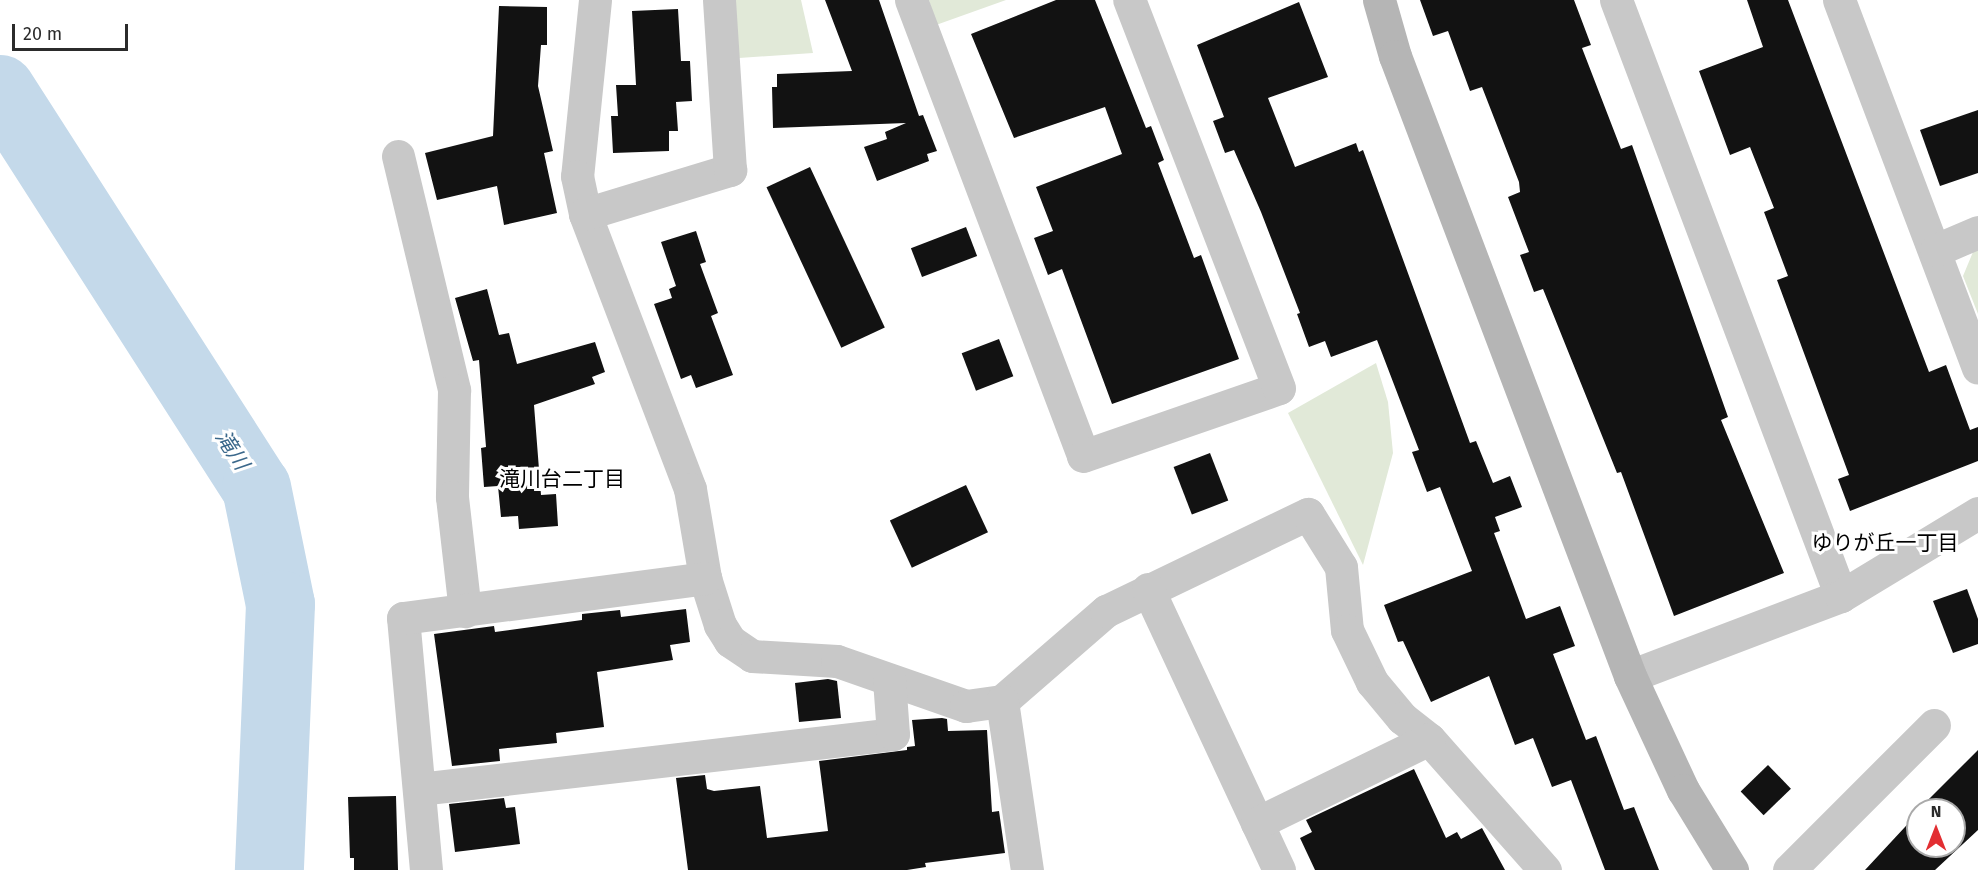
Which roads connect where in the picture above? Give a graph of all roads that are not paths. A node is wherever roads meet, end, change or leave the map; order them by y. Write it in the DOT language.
graph roads {
  1 [pos="595,0"];
  2 [pos="719,0"];
  3 [pos="911,0"];
  4 [pos="1129,0"];
  5 [pos="1379,0"];
  6 [pos="1616,0"];
  7 [pos="1839,0"];
  8 [pos="398,156"];
  9 [pos="585,214"];
  10 [pos="1978,232"];
  11 [pos="1936,250"];
  12 [pos="1978,368"];
  13 [pos="1978,513"];
  14 [pos="705,578"];
  15 [pos="1148,589"];
  16 [pos="1841,596"];
  17 [pos="465,610"];
  18 [pos="1630,676"];
  19 [pos="889,680"];
  20 [pos="1002,701"];
  21 [pos="1934,725"];
  22 [pos="1429,739"];
  23 [pos="419,789"];
  24 [pos="1257,823"];
  25 [pos="426,870"];
  26 [pos="1027,870"];
  27 [pos="1279,870"];
  28 [pos="1545,870"];
  29 [pos="1732,870"];
  30 [pos="1789,870"];
  1 -- 9 [label="street"];
  2 -- 9 [label="street"];
  3 -- 4 [label="street"];
  5 -- 18 [label="street"];
  6 -- 16 [label="street"];
  7 -- 11 [label="street"];
  8 -- 17 [label="street"];
  9 -- 14 [label="street"];
  10 -- 11 [label="street"];
  11 -- 12 [label="street"];
  13 -- 16 [label="street"];
  14 -- 17 [label="street"];
  14 -- 19 [label="street"];
  15 -- 20 [label="street"];
  15 -- 22 [label="street"];
  15 -- 24 [label="street"];
  16 -- 18 [label="street"];
  17 -- 23 [label="street"];
  18 -- 29 [label="street"];
  19 -- 20 [label="street"];
  19 -- 23 [label="street"];
  20 -- 26 [label="street"];
  21 -- 30 [label="street"];
  22 -- 24 [label="street"];
  22 -- 28 [label="street"];
  23 -- 25 [label="street"];
  24 -- 27 [label="street"];
}
